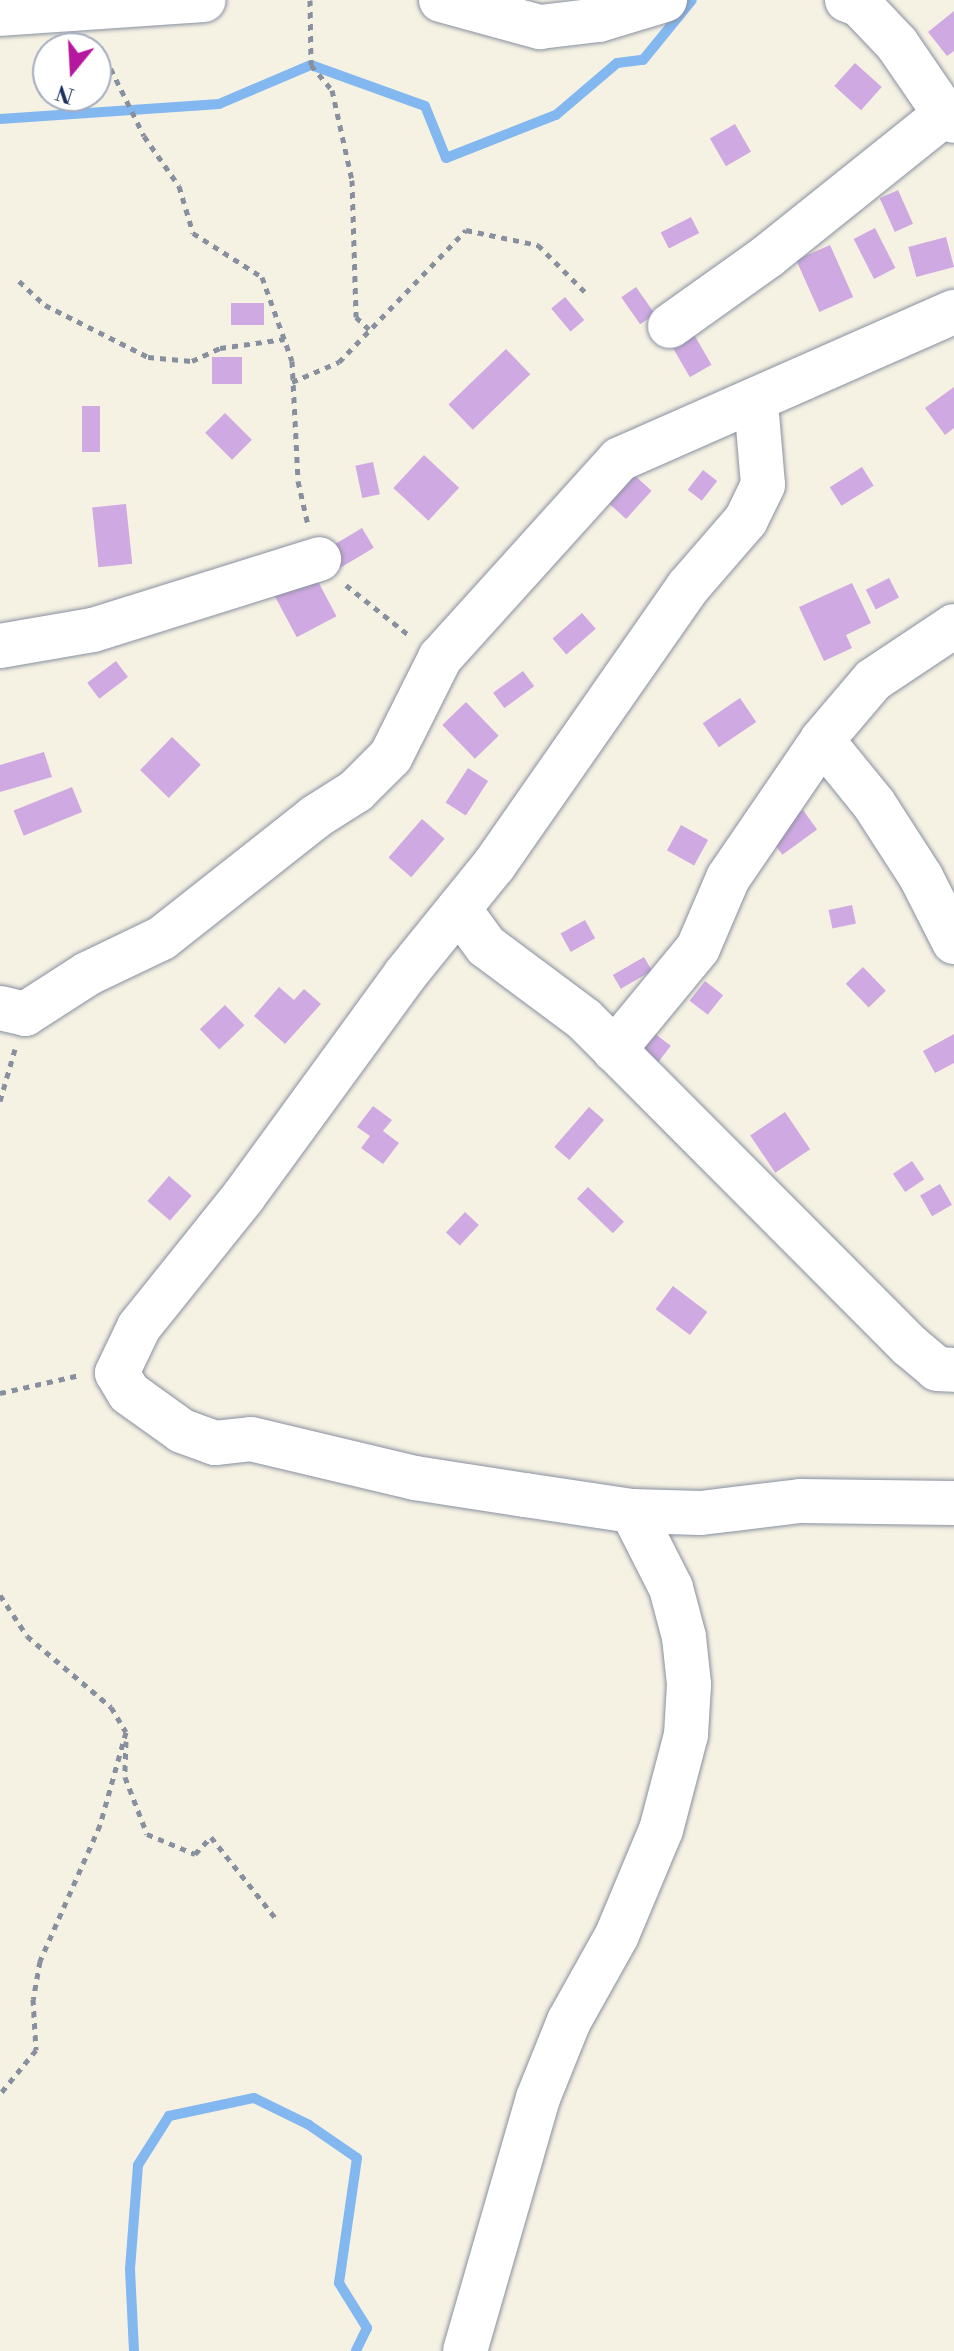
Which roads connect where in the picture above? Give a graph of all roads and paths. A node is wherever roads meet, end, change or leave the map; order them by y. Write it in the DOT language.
graph roads {
  1 [pos="204,0"];
  2 [pos="310,0"];
  3 [pos="441,0"];
  4 [pos="665,0"];
  5 [pos="847,0"];
  6 [pos="0,14"];
  7 [pos="116,86"];
  8 [pos="950,117"];
  9 [pos="19,281"];
  10 [pos="586,293"];
  11 [pos="954,312"];
  12 [pos="670,326"];
  13 [pos="371,331"];
  14 [pos="284,339"];
  15 [pos="292,382"];
  16 [pos="756,403"];
  17 [pos="319,559"];
  18 [pos="954,626"];
  19 [pos="0,646"];
  20 [pos="440,658"];
  21 [pos="822,740"];
  22 [pos="459,909"];
  23 [pos="954,942"];
  24 [pos="12,1011"];
  25 [pos="614,1050"];
  26 [pos="0,1101"];
  27 [pos="954,1370"];
  28 [pos="117,1373"];
  29 [pos="0,1393"];
  30 [pos="954,1503"];
  31 [pos="632,1511"];
  32 [pos="0,1595"];
  33 [pos="126,1732"];
  34 [pos="277,1920"];
  35 [pos="0,2094"];
  36 [pos="465,2351"];
  1 -- 6 [label="street"];
  2 -- 13 [label="path"];
  3 -- 4 [label="street"];
  5 -- 8 [label="street"];
  7 -- 14 [label="path"];
  8 -- 12 [label="street"];
  9 -- 14 [label="path"];
  10 -- 13 [label="path"];
  11 -- 16 [label="street"];
  13 -- 15 [label="path"];
  14 -- 15 [label="path"];
  15 -- 17 [label="path"];
  16 -- 20 [label="street"];
  16 -- 22 [label="street"];
  17 -- 19 [label="street"];
  17 -- 20 [label="path"];
  18 -- 21 [label="street"];
  20 -- 24 [label="street"];
  21 -- 23 [label="street"];
  21 -- 25 [label="street"];
  22 -- 25 [label="street"];
  22 -- 28 [label="street"];
  24 -- 26 [label="path"];
  25 -- 27 [label="street"];
  28 -- 29 [label="path"];
  28 -- 31 [label="street"];
  30 -- 31 [label="street"];
  31 -- 36 [label="street"];
  32 -- 33 [label="path"];
  33 -- 34 [label="path"];
  33 -- 35 [label="path"];
}
